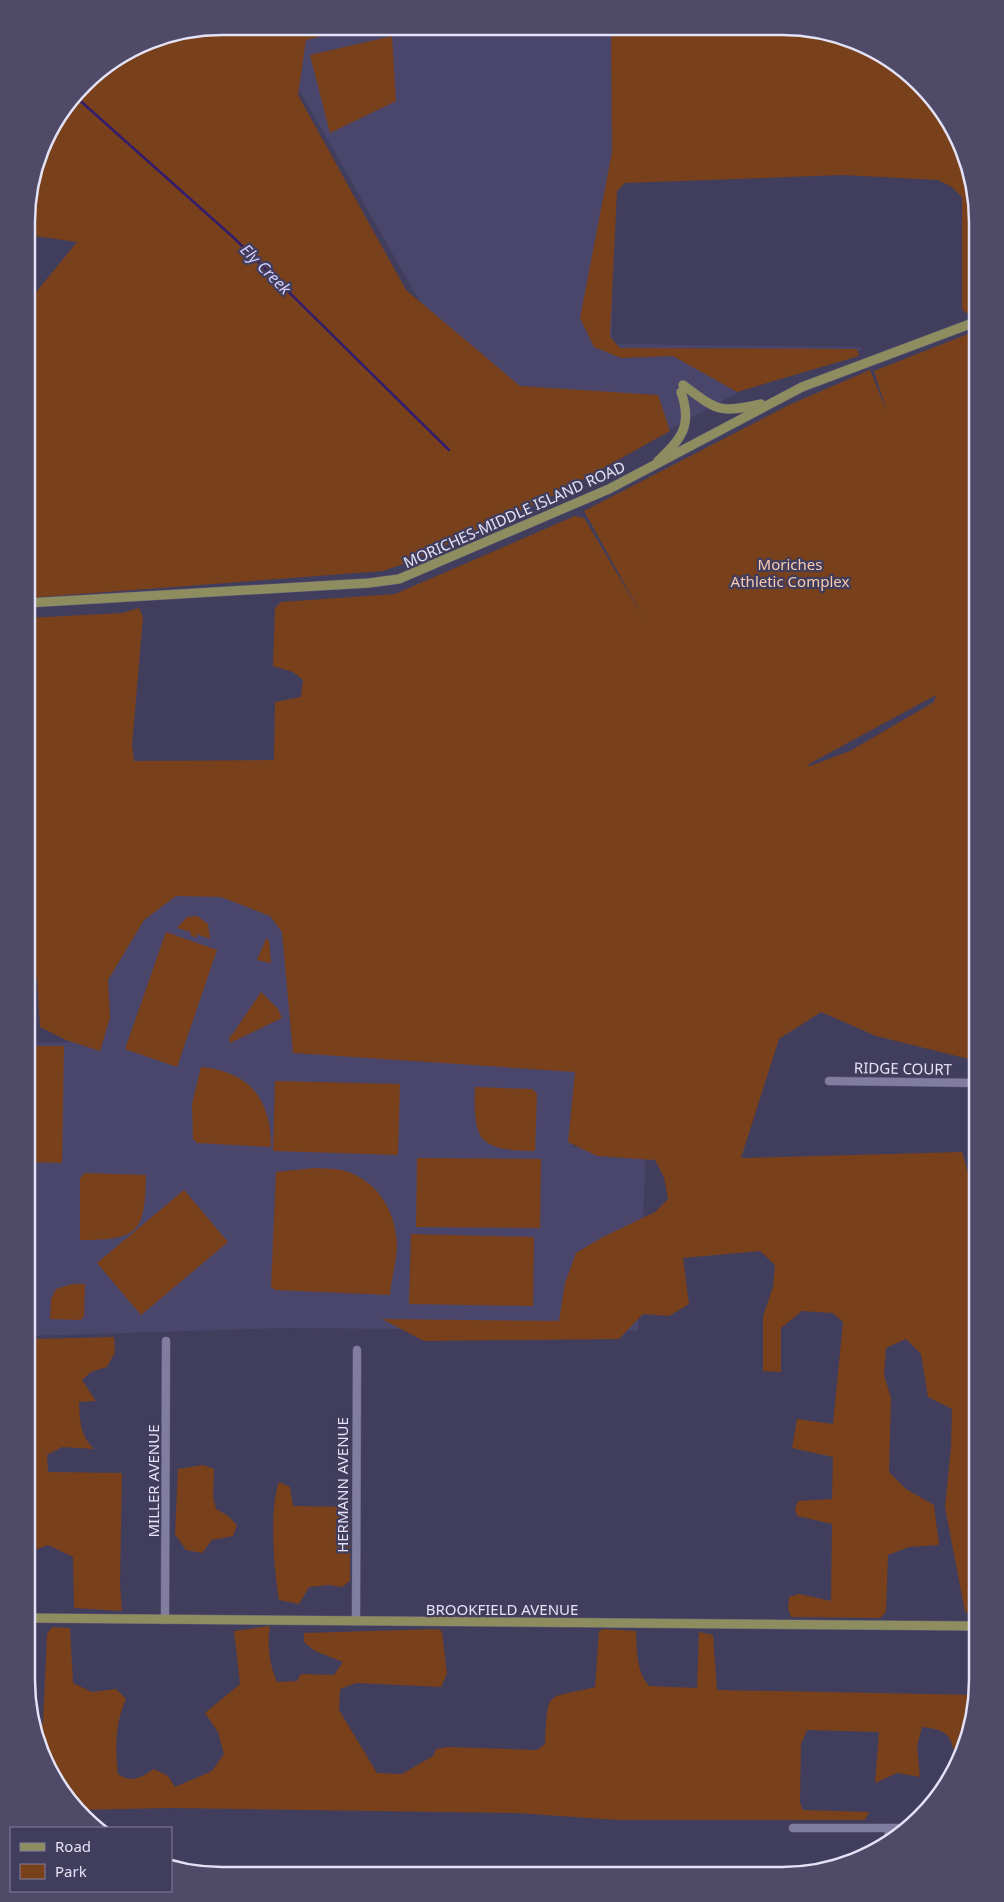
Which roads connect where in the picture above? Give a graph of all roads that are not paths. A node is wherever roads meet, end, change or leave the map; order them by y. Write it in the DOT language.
graph roads {
  1 [pos="969,325"];
  2 [pos="775,400"];
  3 [pos="650,469"];
  4 [pos="35,603"];
  5 [pos="829,1081"];
  6 [pos="969,1083"];
  7 [pos="166,1341"];
  8 [pos="356,1350"];
  9 [pos="35,1618"];
  10 [pos="165,1620"];
  11 [pos="356,1621"];
  12 [pos="969,1626"];
  13 [pos="794,1828"];
  14 [pos="889,1828"];
  15 [pos="896,1828"];
  16 [pos="889,1834"];
  1 -- 2 [label="main road, MORICHES-MIDDLE ISLAND ROAD"];
  2 -- 3 [label="main road, MORICHES-MIDDLE ISLAND ROAD"];
  2 -- 3 [label="main road"];
  3 -- 4 [label="main road, MORICHES-MIDDLE ISLAND ROAD"];
  5 -- 6 [label="street, RIDGE COURT"];
  7 -- 10 [label="street, MILLER AVENUE"];
  8 -- 11 [label="street, HERMANN AVENUE"];
  9 -- 10 [label="main road, BROOKFIELD AVENUE"];
  10 -- 11 [label="main road, BROOKFIELD AVENUE"];
  11 -- 12 [label="main road, BROOKFIELD AVENUE"];
  13 -- 14 [label="street"];
  14 -- 15 [label="street"];
  14 -- 16 [label="street"];
}
